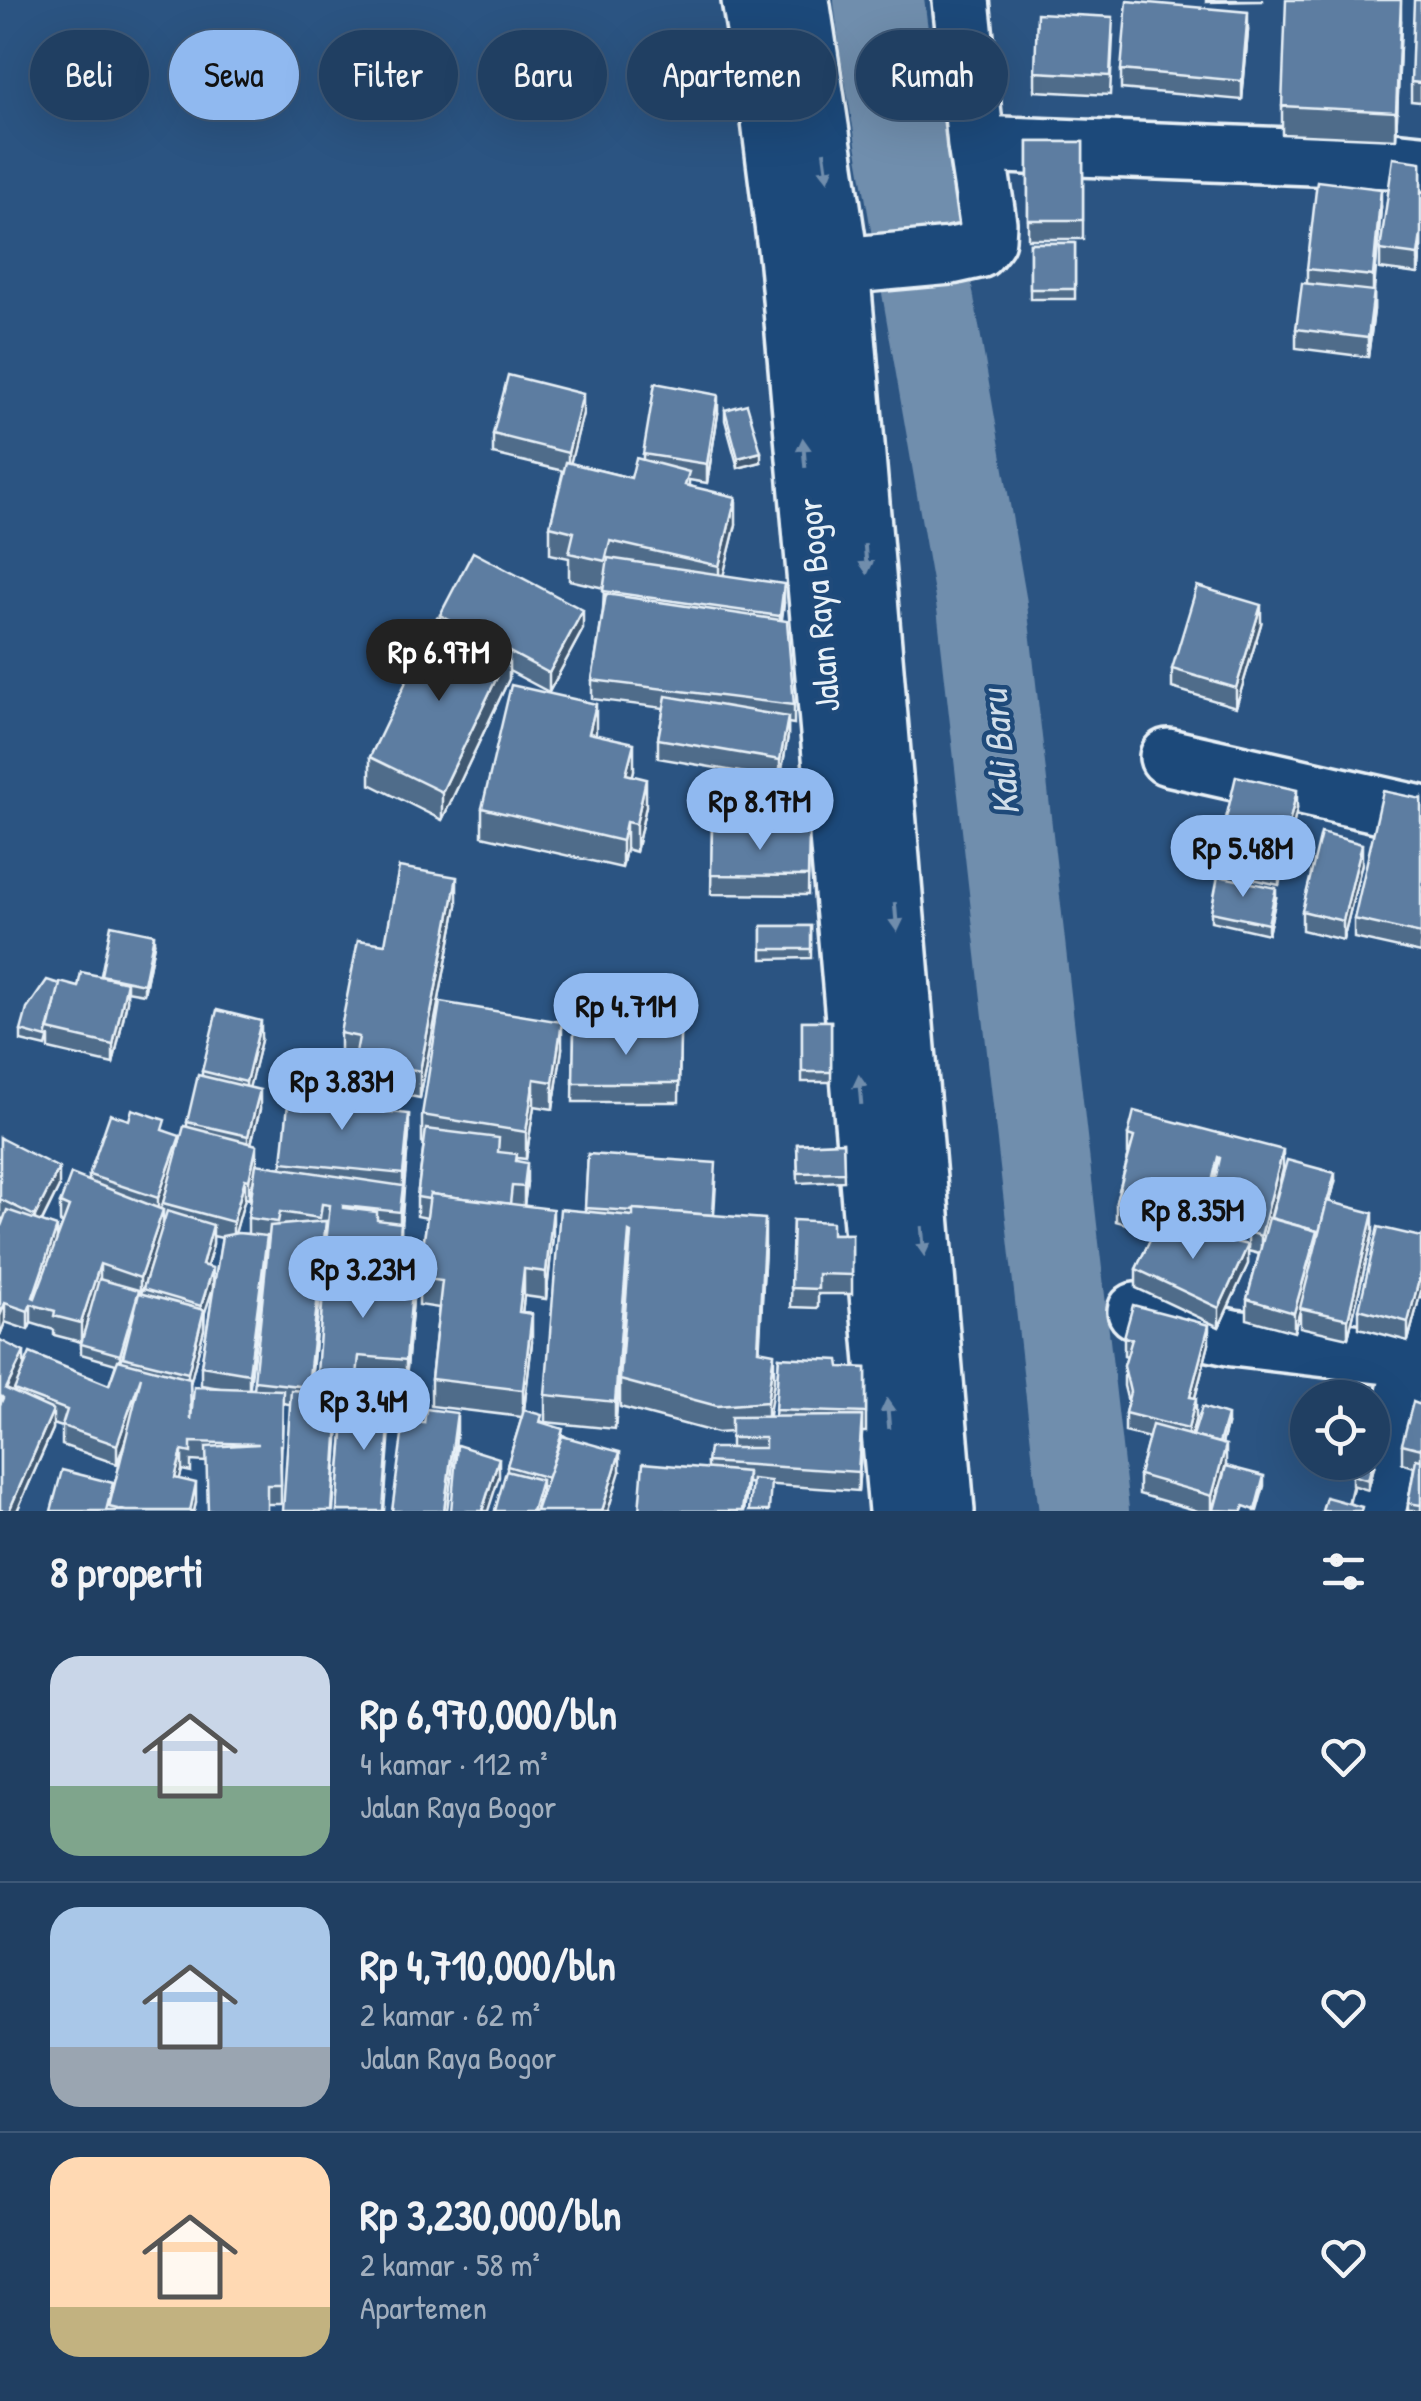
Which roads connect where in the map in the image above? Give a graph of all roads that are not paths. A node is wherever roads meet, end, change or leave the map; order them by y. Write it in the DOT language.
graph roads {
  1 [pos="750,0"];
  2 [pos="802,0"];
  3 [pos="962,0"];
  4 [pos="976,144"];
  5 [pos="1421,163"];
  6 [pos="861,264"];
  7 [pos="1168,756"];
  8 [pos="1421,814"];
  9 [pos="1132,1310"];
  10 [pos="1417,1343"];
  11 [pos="897,1511"];
  12 [pos="946,1511"];
  13 [pos="1376,1511"];
  11 -- 1 [label="main road, Jalan Raya Bogor, one-way"];
  2 -- 6 [label="main road, Jalan Raya Bogor, one-way"];
  3 -- 4 [label="main road"];
  4 -- 5 [label="main road"];
  4 -- 6 [label="main road"];
  6 -- 12 [label="main road, Jalan Raya Bogor, one-way"];
  7 -- 8 [label="main road"];
  9 -- 10 [label="main road"];
  10 -- 13 [label="main road"];
}
